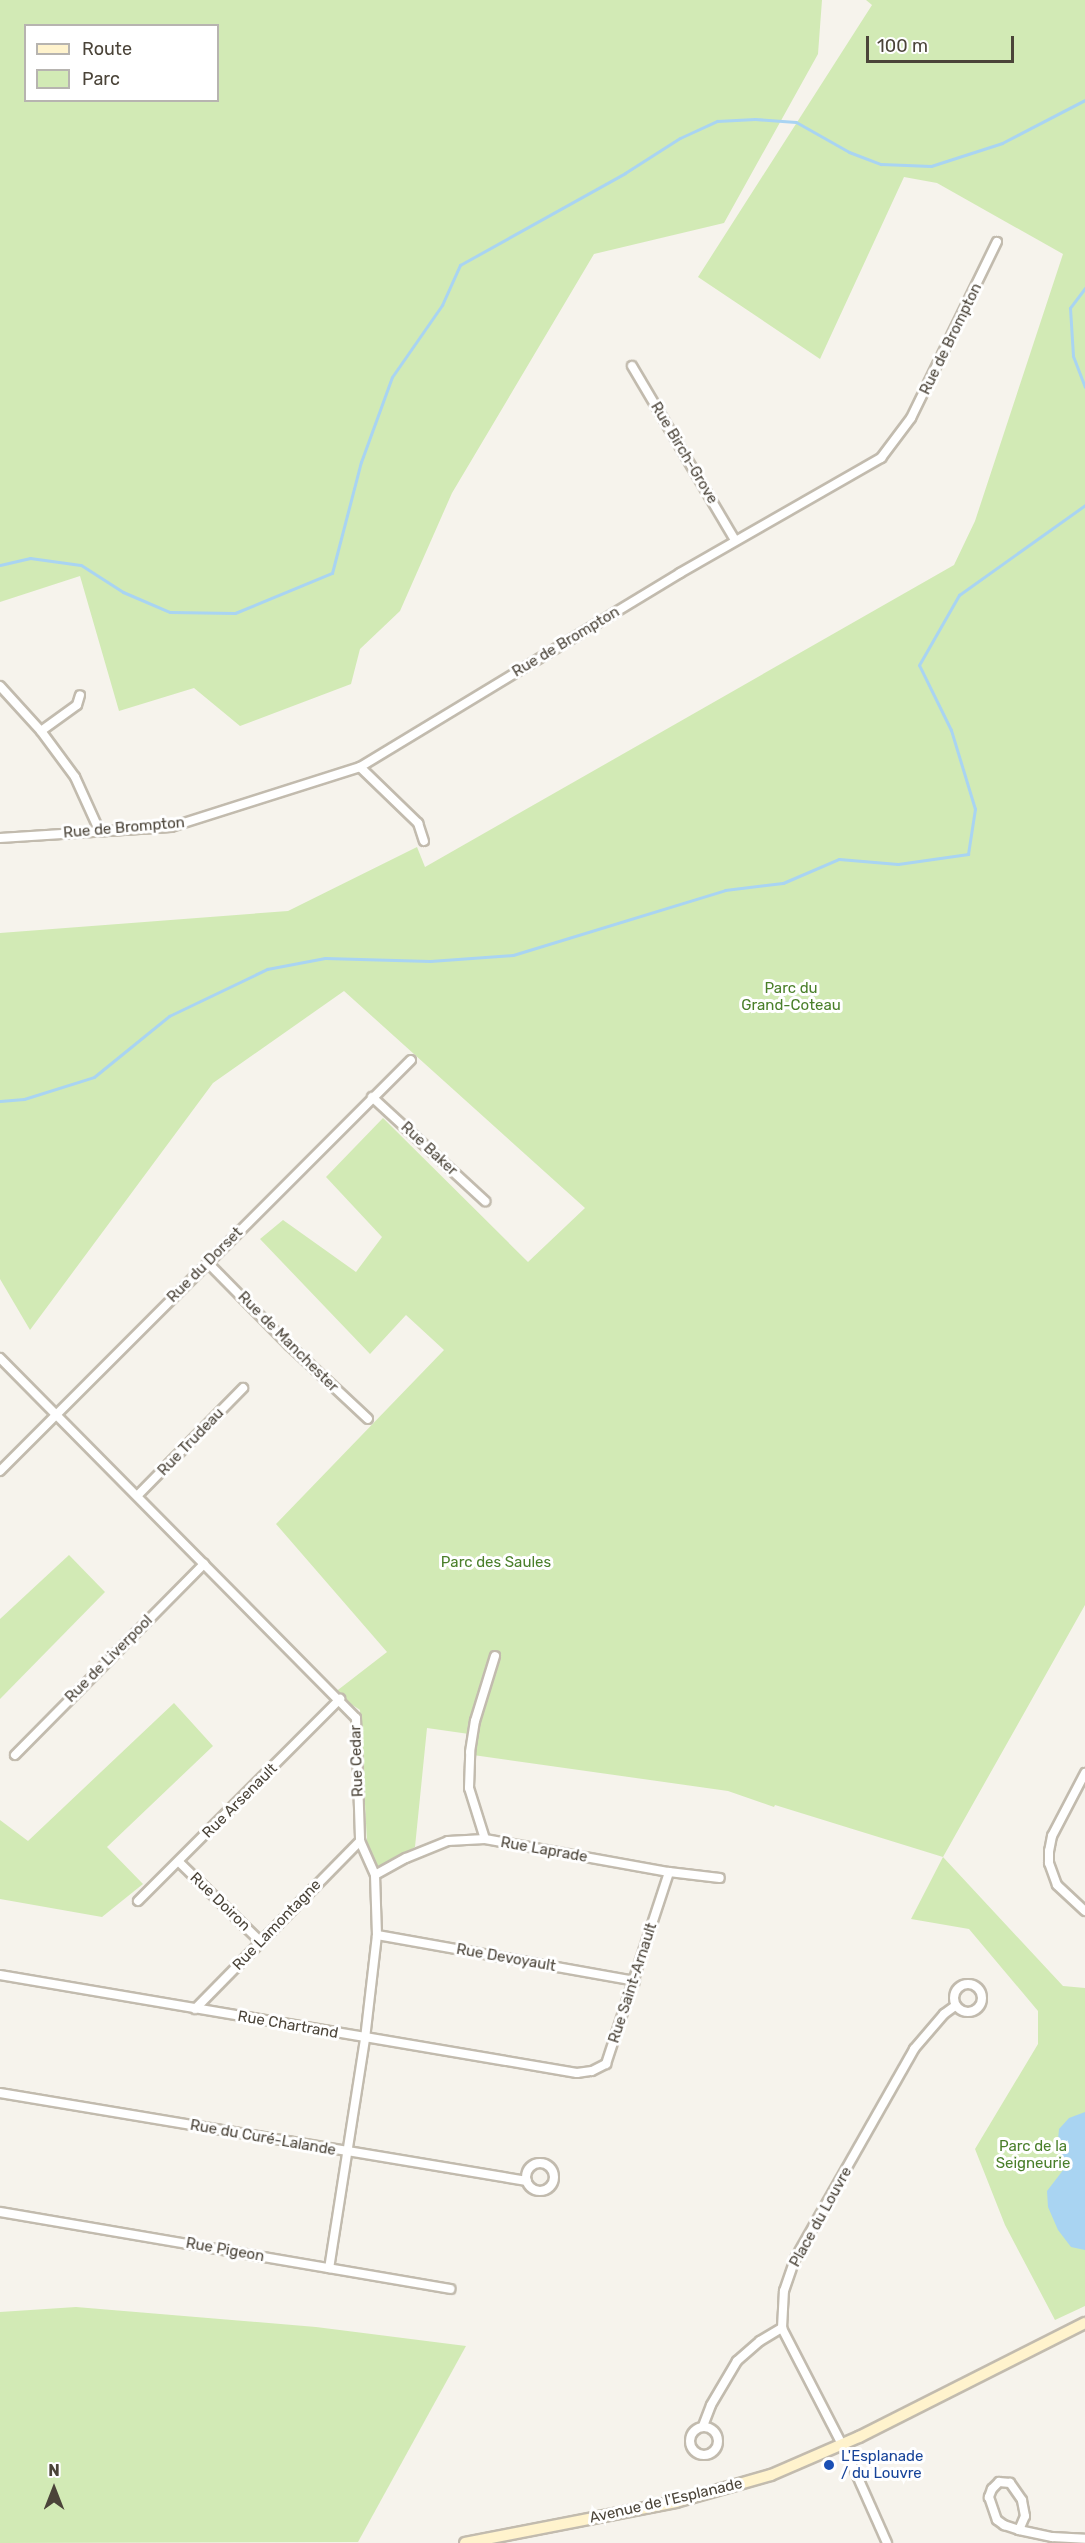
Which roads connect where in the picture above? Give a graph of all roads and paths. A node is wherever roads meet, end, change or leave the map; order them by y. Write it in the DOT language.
graph roads {
  1 [pos="997,242"];
  2 [pos="632,366"];
  3 [pos="735,540"];
  4 [pos="0,686"];
  5 [pos="80,695"];
  6 [pos="41,731"];
  7 [pos="360,767"];
  8 [pos="100,832"];
  9 [pos="0,838"];
  10 [pos="424,841"];
  11 [pos="411,1060"];
  12 [pos="372,1097"];
  13 [pos="485,1201"];
  14 [pos="208,1263"];
  15 [pos="0,1358"];
  16 [pos="243,1388"];
  17 [pos="57,1414"];
  18 [pos="368,1419"];
  19 [pos="0,1471"];
  20 [pos="138,1495"];
  21 [pos="204,1564"];
  22 [pos="495,1656"];
  23 [pos="340,1699"];
  24 [pos="15,1755"];
  25 [pos="1085,1773"];
  26 [pos="485,1839"];
  27 [pos="360,1841"];
  28 [pos="179,1862"];
  29 [pos="669,1872"];
  30 [pos="375,1875"];
  31 [pos="720,1878"];
  32 [pos="138,1901"];
  33 [pos="1085,1911"];
  34 [pos="377,1935"];
  35 [pos="261,1942"];
  36 [pos="0,1975"];
  37 [pos="635,1981"];
  38 [pos="955,2006"];
  39 [pos="195,2009"];
  40 [pos="365,2039"];
  41 [pos="577,2073"];
  42 [pos="0,2093"];
  43 [pos="346,2152"];
  44 [pos="527,2181"];
  45 [pos="0,2212"];
  46 [pos="329,2268"];
  47 [pos="450,2289"];
  48 [pos="1085,2323"];
  49 [pos="782,2328"];
  50 [pos="703,2426"];
  51 [pos="842,2445"];
  52 [pos="1019,2530"];
  53 [pos="1085,2539"];
  54 [pos="465,2543"];
  55 [pos="887,2543"];
  1 -- 3 [label="street, Rue de Brompton"];
  2 -- 3 [label="street, Rue Birch-Grove"];
  3 -- 7 [label="street, Rue de Brompton"];
  4 -- 6 [label="street"];
  5 -- 6 [label="street"];
  6 -- 8 [label="street"];
  7 -- 8 [label="street, Rue de Brompton"];
  7 -- 10 [label="street"];
  8 -- 9 [label="street, Rue de Brompton"];
  11 -- 12 [label="street, Rue du Dorset"];
  12 -- 13 [label="street, Rue Baker"];
  12 -- 14 [label="street, Rue du Dorset"];
  14 -- 17 [label="street, Rue du Dorset"];
  14 -- 18 [label="street, Rue de Manchester"];
  15 -- 17 [label="street, Rue Cedar"];
  16 -- 20 [label="street, Rue Trudeau"];
  17 -- 19 [label="street, Rue du Dorset"];
  17 -- 20 [label="street, Rue Cedar"];
  20 -- 21 [label="street, Rue Cedar"];
  21 -- 23 [label="street, Rue Cedar"];
  21 -- 24 [label="street, Rue de Liverpool"];
  22 -- 26 [label="street"];
  23 -- 27 [label="street, Rue Cedar"];
  23 -- 28 [label="street, Rue Arsenault"];
  25 -- 33 [label="street"];
  26 -- 29 [label="street, Rue Laprade"];
  26 -- 30 [label="street, Rue Laprade"];
  27 -- 30 [label="street, Rue Cedar"];
  27 -- 35 [label="street, Rue Lamontagne"];
  28 -- 32 [label="street, Rue Arsenault"];
  28 -- 35 [label="street, Rue Doiron"];
  29 -- 31 [label="street, Rue Laprade"];
  29 -- 37 [label="street, Rue Saint-Arnault"];
  30 -- 34 [label="street, Rue Cedar"];
  34 -- 37 [label="street, Rue Devoyault"];
  34 -- 40 [label="street, Rue Cedar"];
  35 -- 39 [label="street, Rue Lamontagne"];
  36 -- 39 [label="street, Rue Chartrand"];
  37 -- 41 [label="street, Rue Saint-Arnault"];
  38 -- 49 [label="street, Place du Louvre"];
  39 -- 40 [label="street, Rue Chartrand"];
  40 -- 41 [label="street, Rue Chartrand"];
  40 -- 43 [label="street, Rue Cedar"];
  42 -- 43 [label="street, Rue du Curé-Lalande"];
  43 -- 44 [label="street, Rue du Curé-Lalande"];
  43 -- 46 [label="street, Rue Cedar"];
  45 -- 46 [label="street, Rue Pigeon"];
  46 -- 47 [label="street, Rue Pigeon"];
  48 -- 51 [label="street, Avenue de l'Esplanade"];
  49 -- 50 [label="street"];
  49 -- 51 [label="street"];
  51 -- 54 [label="street, Avenue de l'Esplanade"];
  51 -- 55 [label="street"];
  52 -- 52 [label="street"];
  52 -- 53 [label="street"];
}
